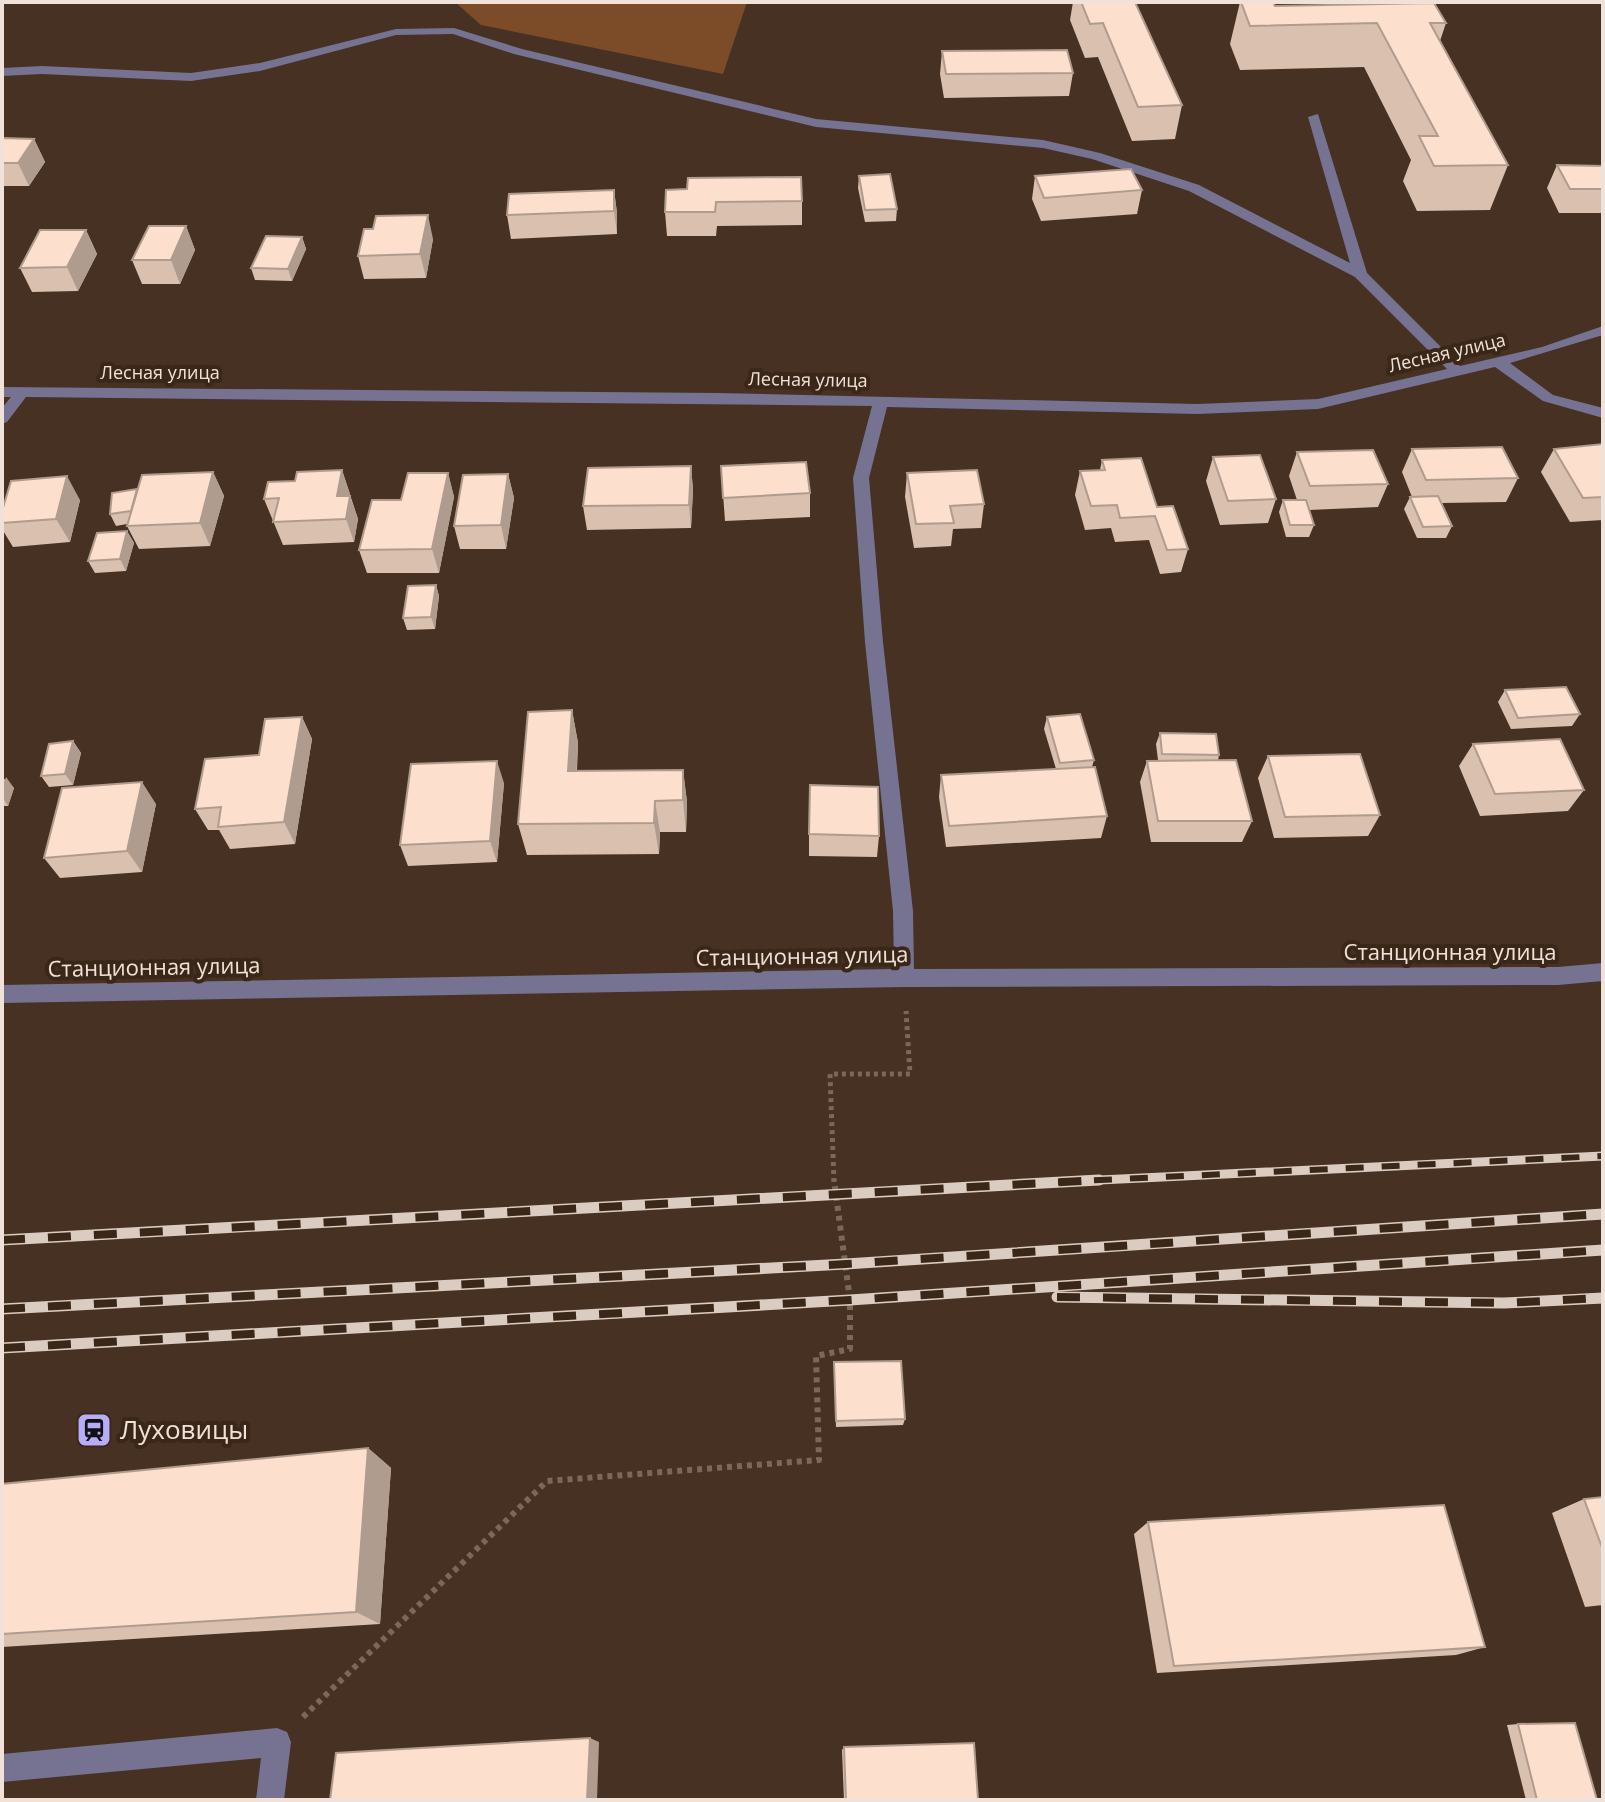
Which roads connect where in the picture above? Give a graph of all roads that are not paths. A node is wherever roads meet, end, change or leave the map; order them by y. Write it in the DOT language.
graph roads {
  1 [pos="2,72"];
  2 [pos="1314,117"];
  3 [pos="1360,274"];
  4 [pos="1603,330"];
  5 [pos="1497,361"];
  6 [pos="1457,371"];
  7 [pos="2,392"];
  8 [pos="22,392"];
  9 [pos="881,402"];
  10 [pos="1603,413"];
  11 [pos="2,419"];
  12 [pos="1603,972"];
  13 [pos="904,978"];
  14 [pos="2,994"];
  15 [pos="2,1768"];
  16 [pos="270,1800"];
  1 -- 3 [label="street"];
  2 -- 3 [label="street"];
  3 -- 6 [label="street"];
  4 -- 5 [label="street, Лесная улица"];
  5 -- 6 [label="street, Лесная улица"];
  5 -- 10 [label="street"];
  6 -- 9 [label="street, Лесная улица"];
  7 -- 8 [label="street, Лесная улица"];
  8 -- 9 [label="street, Лесная улица"];
  8 -- 11 [label="street"];
  9 -- 13 [label="street"];
  12 -- 13 [label="street, Станционная улица"];
  13 -- 14 [label="street, Станционная улица"];
  15 -- 16 [label="street"];
}
